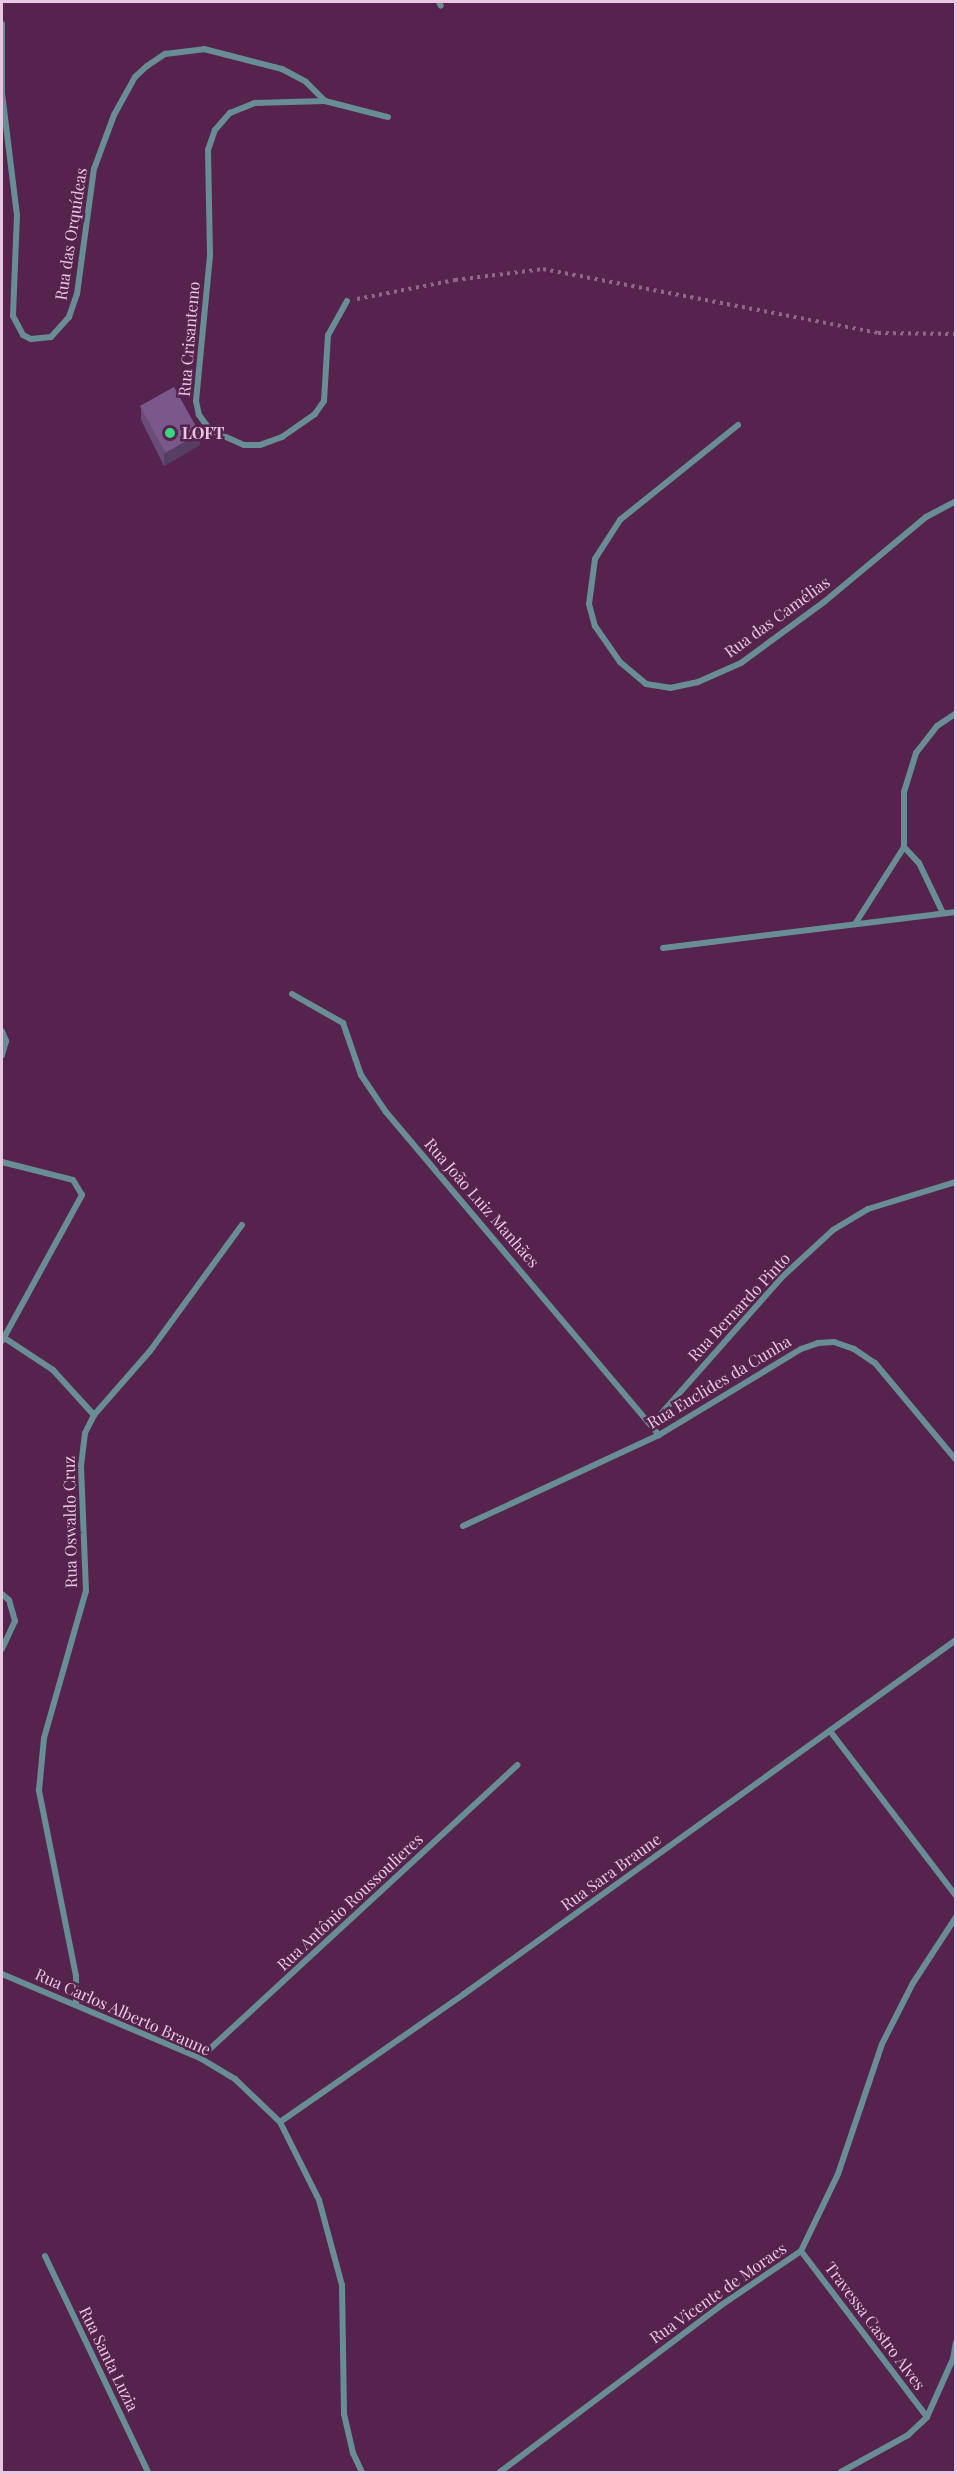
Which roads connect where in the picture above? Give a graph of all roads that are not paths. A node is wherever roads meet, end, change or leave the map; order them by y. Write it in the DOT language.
graph roads {
  1 [pos="2,24"];
  2 [pos="325,100"];
  3 [pos="388,117"];
  4 [pos="347,301"];
  5 [pos="738,424"];
  6 [pos="956,501"];
  7 [pos="956,713"];
  8 [pos="904,847"];
  9 [pos="956,912"];
  10 [pos="943,913"];
  11 [pos="855,924"];
  12 [pos="663,948"];
  13 [pos="292,994"];
  14 [pos="2,1031"];
  15 [pos="2,1054"];
  16 [pos="2,1162"];
  17 [pos="956,1182"];
  18 [pos="242,1226"];
  19 [pos="2,1339"];
  20 [pos="94,1415"];
  21 [pos="652,1424"];
  22 [pos="658,1436"];
  23 [pos="956,1460"];
  24 [pos="463,1526"];
  25 [pos="2,1594"];
  26 [pos="956,1640"];
  27 [pos="2,1649"];
  28 [pos="830,1731"];
  29 [pos="518,1765"];
  30 [pos="956,1896"];
  31 [pos="956,1917"];
  32 [pos="2,1974"];
  33 [pos="76,2005"];
  34 [pos="200,2058"];
  35 [pos="280,2122"];
  36 [pos="801,2251"];
  37 [pos="45,2256"];
  38 [pos="956,2342"];
  39 [pos="927,2417"];
  40 [pos="148,2472"];
  41 [pos="362,2472"];
  42 [pos="500,2472"];
  43 [pos="841,2472"];
  1 -- 2 [label="street, Rua das Orquídeas"];
  2 -- 3 [label="street"];
  2 -- 4 [label="street, Rua Crisantemo"];
  5 -- 6 [label="street, Rua das Camélias"];
  7 -- 8 [label="street"];
  8 -- 10 [label="street"];
  8 -- 11 [label="street"];
  9 -- 10 [label="street"];
  10 -- 11 [label="street"];
  11 -- 12 [label="street"];
  13 -- 21 [label="street, Rua João Luiz Manhães"];
  14 -- 15 [label="street"];
  16 -- 19 [label="street"];
  17 -- 21 [label="street, Rua Bernardo Pinto"];
  18 -- 20 [label="street, Rua Oswaldo Cruz"];
  19 -- 20 [label="street"];
  20 -- 33 [label="street, Rua Oswaldo Cruz"];
  21 -- 22 [label="street, Rua João Luiz Manhães"];
  22 -- 23 [label="street, Rua Euclides da Cunha"];
  22 -- 24 [label="street, Rua Euclides da Cunha"];
  25 -- 27 [label="street"];
  26 -- 28 [label="street, Rua Sara Braune"];
  28 -- 30 [label="street"];
  28 -- 35 [label="street, Rua Sara Braune"];
  29 -- 34 [label="street, Rua Antônio Roussoulieres"];
  31 -- 36 [label="street, Rua Vicente de Moraes"];
  32 -- 33 [label="street, Rua Carlos Alberto Braune"];
  33 -- 34 [label="street, Rua Carlos Alberto Braune"];
  34 -- 35 [label="street, Rua Carlos Alberto Braune"];
  35 -- 41 [label="street, Rua Carlos Alberto Braune"];
  36 -- 39 [label="street, Travessa Castro Alves"];
  36 -- 42 [label="street, Rua Vicente de Moraes"];
  37 -- 40 [label="street, Rua Santa Luzia"];
  38 -- 39 [label="street"];
  39 -- 43 [label="street"];
}
